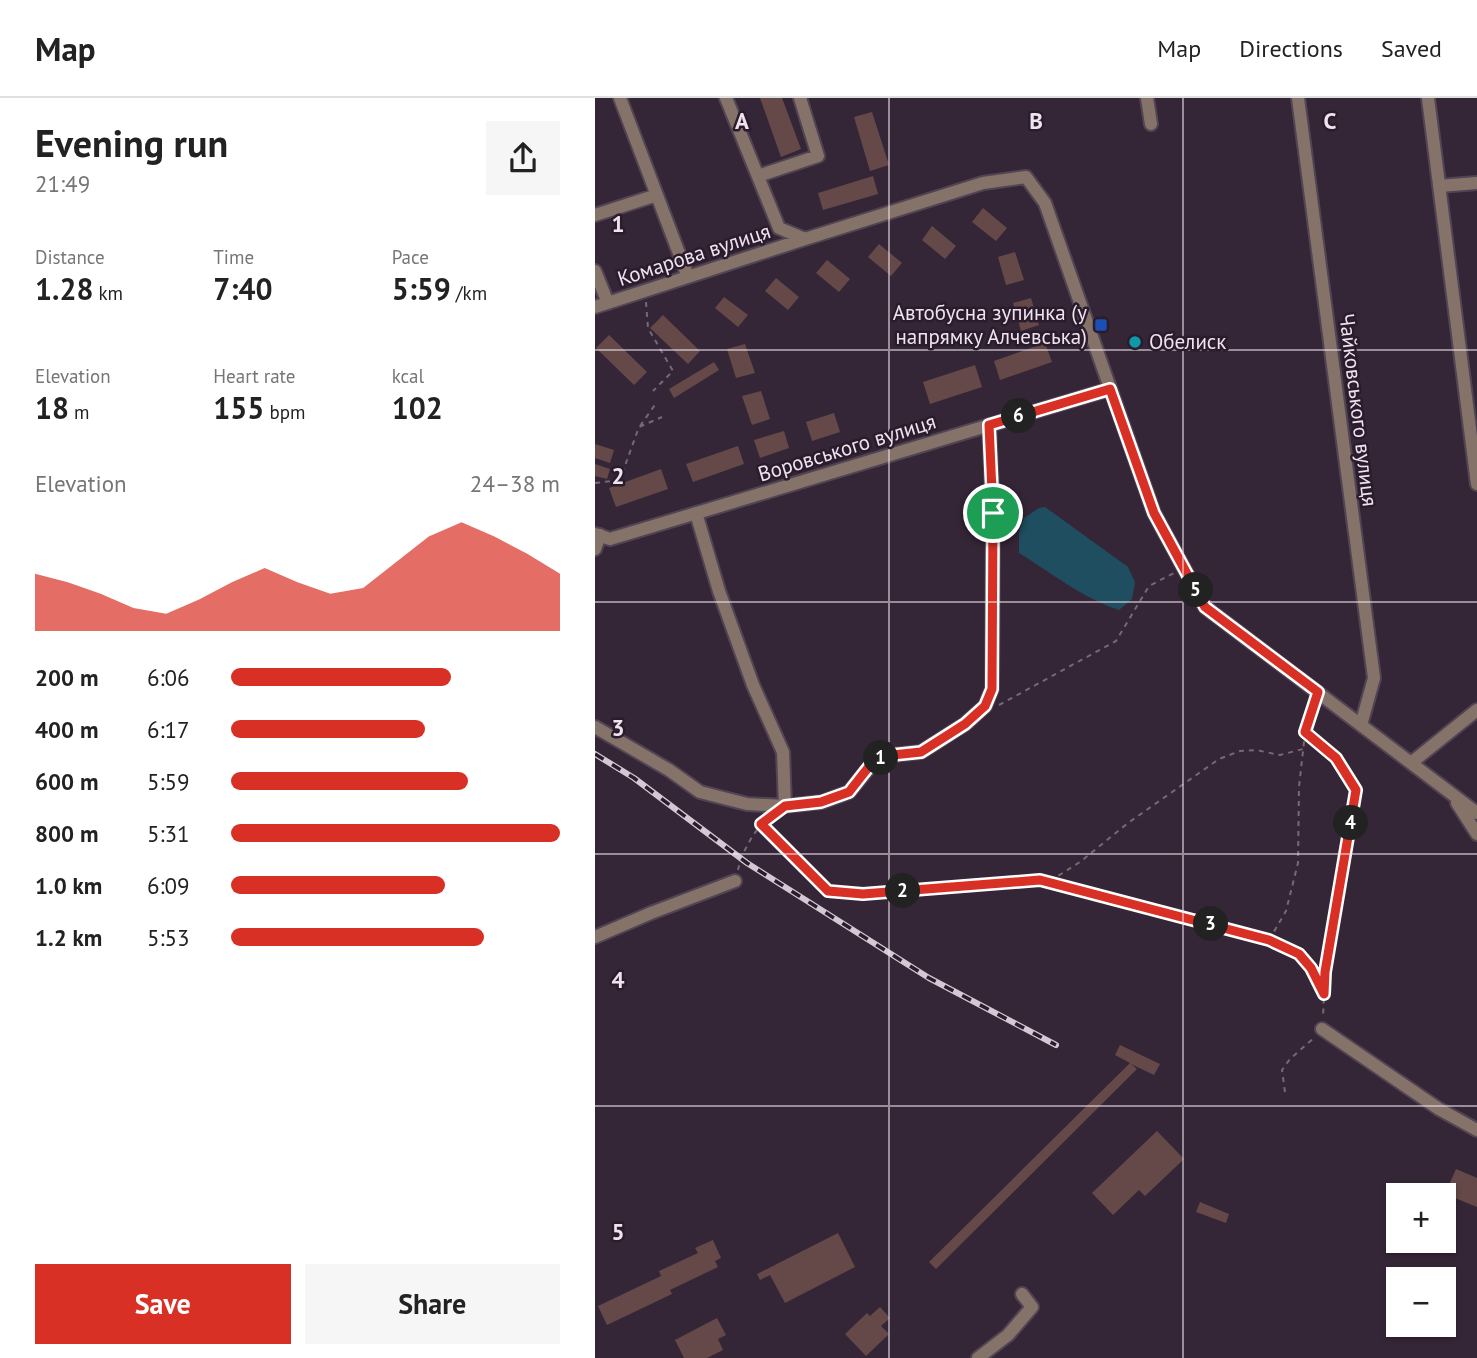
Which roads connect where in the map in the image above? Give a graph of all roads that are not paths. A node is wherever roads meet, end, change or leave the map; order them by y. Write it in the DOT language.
graph roads {
  1 [pos="620,98"];
  2 [pos="726,98"];
  3 [pos="800,98"];
  4 [pos="1147,98"];
  5 [pos="1298,98"];
  6 [pos="1428,98"];
  7 [pos="1151,124"];
  8 [pos="758,176"];
  9 [pos="1477,183"];
  10 [pos="1439,186"];
  11 [pos="657,195"];
  12 [pos="595,215"];
  13 [pos="805,239"];
  14 [pos="595,271"];
  15 [pos="688,277"];
  16 [pos="601,305"];
  17 [pos="1110,389"];
  18 [pos="989,425"];
  19 [pos="1477,484"];
  20 [pos="697,513"];
  21 [pos="597,535"];
  22 [pos="595,549"];
  23 [pos="1477,710"];
  24 [pos="1361,725"];
  25 [pos="595,727"];
  26 [pos="1412,764"];
  27 [pos="1451,793"];
  28 [pos="785,806"];
  29 [pos="1477,813"];
  30 [pos="1477,834"];
  31 [pos="735,881"];
  32 [pos="595,937"];
  33 [pos="1322,1029"];
  34 [pos="1477,1130"];
  35 [pos="1021,1294"];
  36 [pos="978,1358"];
  1 -- 11 [label="street"];
  2 -- 8 [label="street"];
  3 -- 8 [label="street"];
  4 -- 7 [label="street"];
  5 -- 24 [label="street, Чайковського вулиця"];
  6 -- 10 [label="street"];
  8 -- 13 [label="street"];
  9 -- 10 [label="street"];
  10 -- 19 [label="street"];
  11 -- 12 [label="street"];
  11 -- 15 [label="street"];
  13 -- 15 [label="street, Комарова вулиця"];
  13 -- 17 [label="street, Комарова вулиця"];
  14 -- 16 [label="street"];
  15 -- 16 [label="street, Комарова вулиця"];
  17 -- 18 [label="street, Воровського вулиця"];
  17 -- 24 [label="street"];
  18 -- 20 [label="street, Воровського вулиця"];
  18 -- 28 [label="street"];
  20 -- 21 [label="street, Воровського вулиця"];
  20 -- 28 [label="street"];
  21 -- 22 [label="street"];
  23 -- 26 [label="street"];
  24 -- 26 [label="street"];
  25 -- 28 [label="street"];
  26 -- 27 [label="street"];
  27 -- 29 [label="street"];
  27 -- 30 [label="street"];
  31 -- 32 [label="street"];
  33 -- 34 [label="street"];
  35 -- 36 [label="street"];
}
